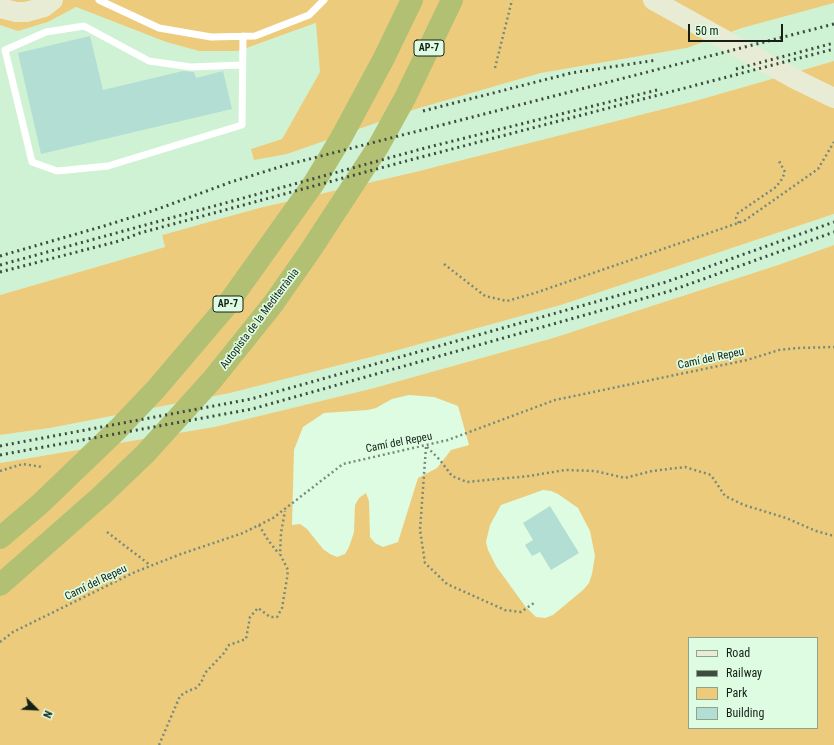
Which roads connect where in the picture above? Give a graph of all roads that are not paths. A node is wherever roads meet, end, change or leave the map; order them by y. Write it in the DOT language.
graph roads {
  1 [pos="53,0"];
  2 [pos="99,0"];
  3 [pos="324,0"];
  4 [pos="412,0"];
  5 [pos="452,0"];
  6 [pos="653,0"];
  7 [pos="0,8"];
  8 [pos="243,36"];
  9 [pos="242,65"];
  10 [pos="834,98"];
  11 [pos="0,538"];
  12 [pos="0,585"];
  1 -- 7 [label="street"];
  2 -- 8 [label="lane"];
  3 -- 8 [label="lane"];
  4 -- 11 [label="highway, AP-7"];
  5 -- 12 [label="highway, Autopista de la Mediterrània / AP-7"];
  6 -- 10 [label="street"];
  8 -- 9 [label="lane"];
  9 -- 9 [label="lane"];
}
